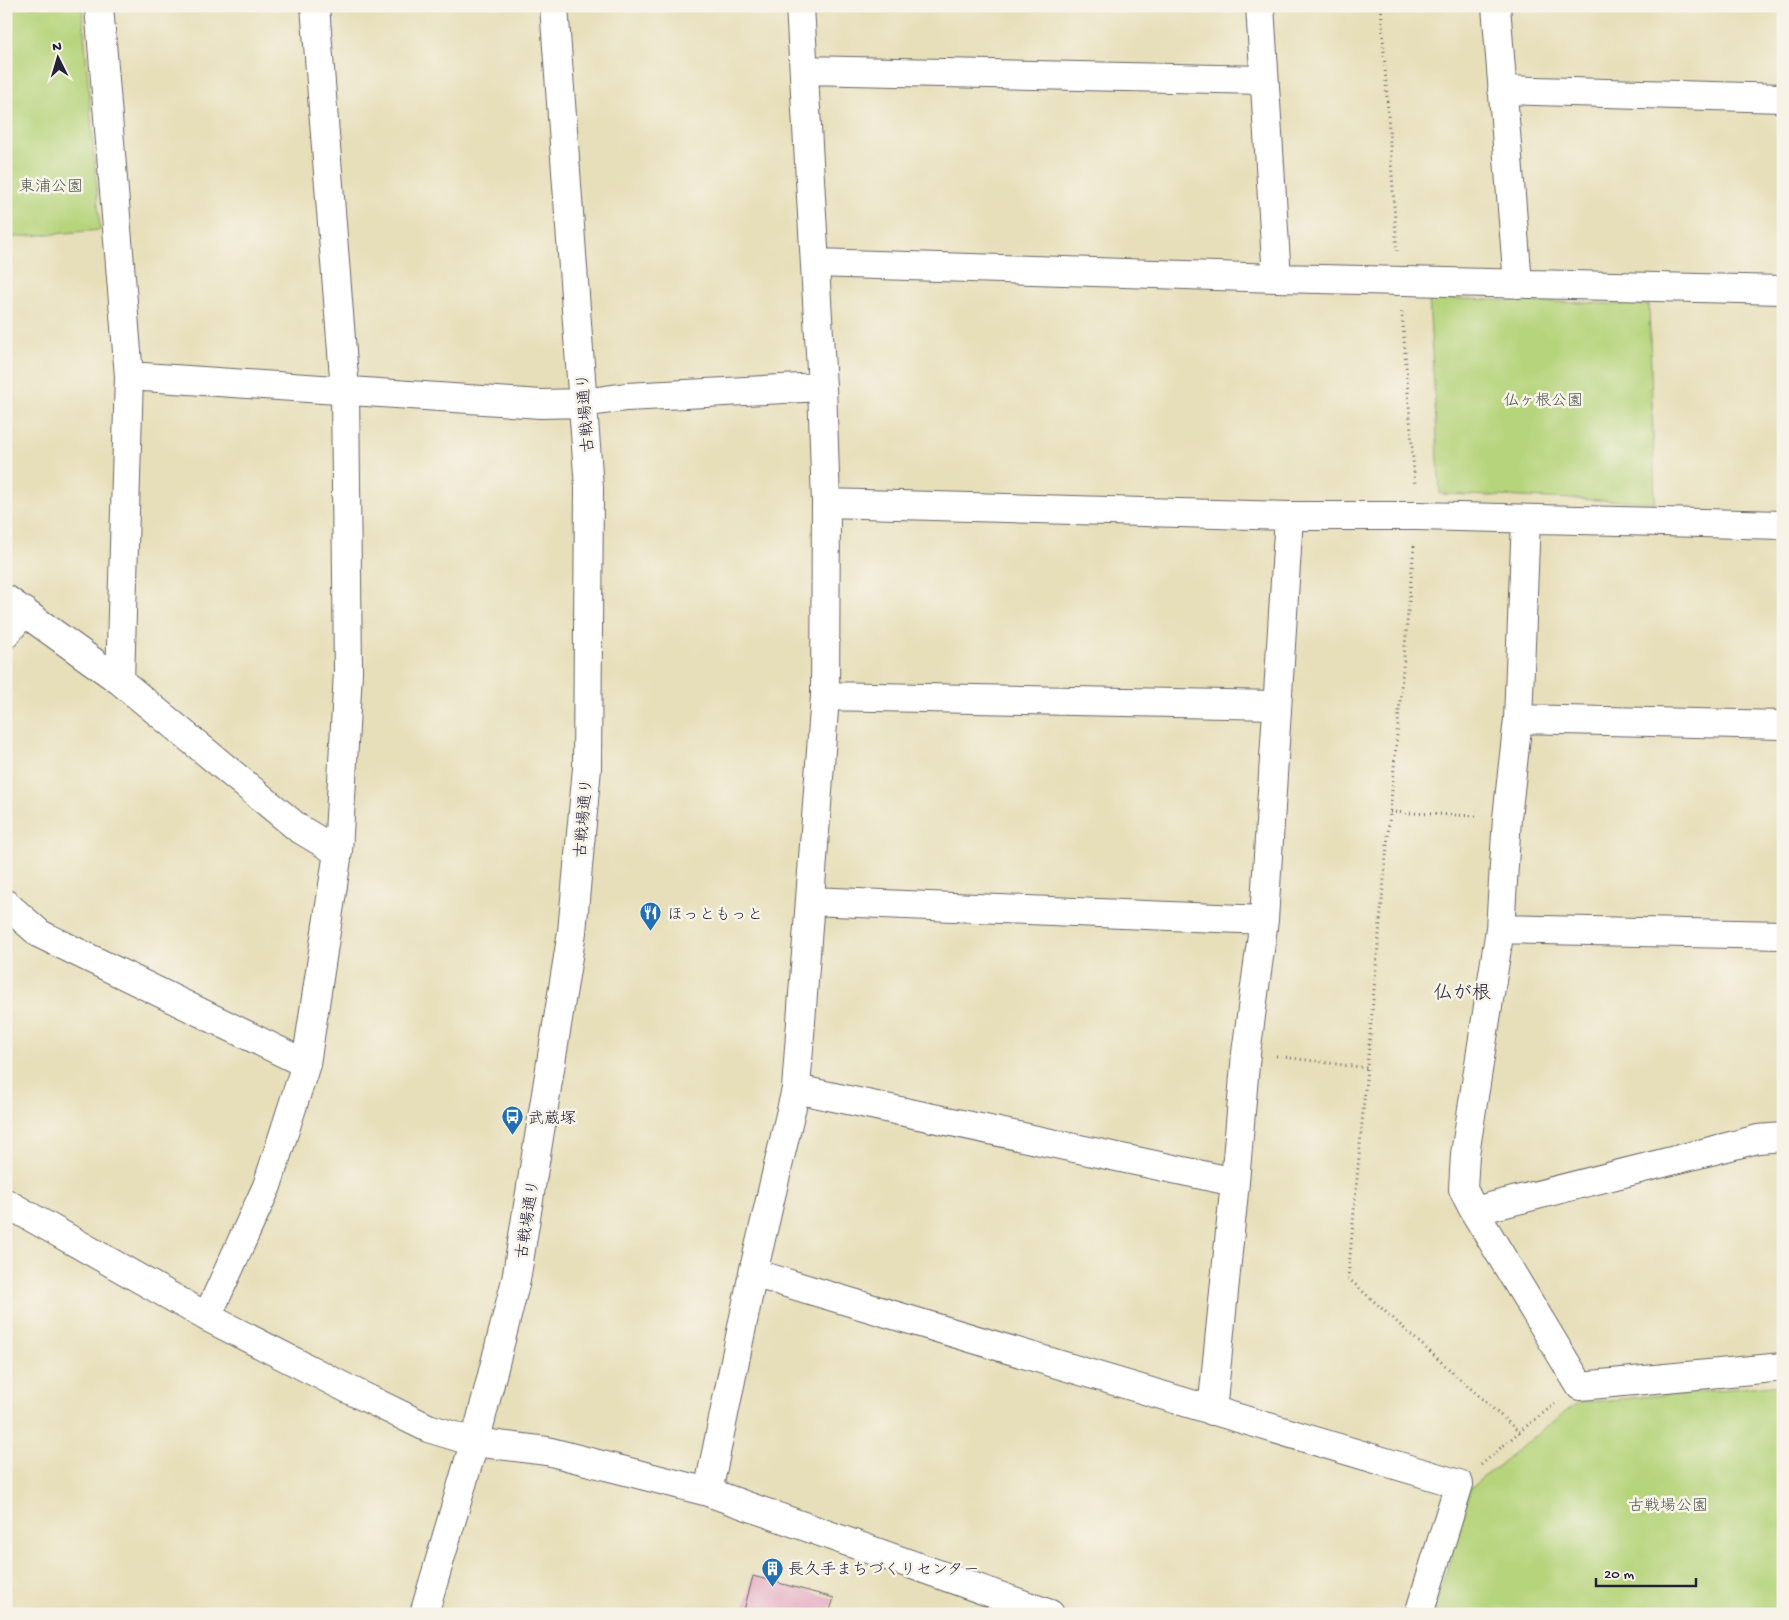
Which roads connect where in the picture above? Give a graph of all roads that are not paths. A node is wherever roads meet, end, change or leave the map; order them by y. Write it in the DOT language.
graph roads {
  1 [pos="99,6"];
  2 [pos="315,6"];
  3 [pos="554,6"];
  4 [pos="800,6"];
  5 [pos="1260,6"];
  6 [pos="1496,6"];
  7 [pos="804,70"];
  8 [pos="1264,80"];
  9 [pos="1502,90"];
  10 [pos="1783,98"];
  11 [pos="816,263"];
  12 [pos="1277,278"];
  13 [pos="1518,284"];
  14 [pos="1783,290"];
  15 [pos="129,376"];
  16 [pos="822,387"];
  17 [pos="345,390"];
  18 [pos="583,404"];
  19 [pos="826,503"];
  20 [pos="1289,516"];
  21 [pos="1526,519"];
  22 [pos="1783,525"];
  23 [pos="15,605"];
  24 [pos="6,634"];
  25 [pos="120,681"];
  26 [pos="825,696"];
  27 [pos="1277,705"];
  28 [pos="1518,719"];
  29 [pos="1783,726"];
  30 [pos="338,852"];
  31 [pos="811,901"];
  32 [pos="6,904"];
  33 [pos="1264,920"];
  34 [pos="1500,929"];
  35 [pos="1783,935"];
  36 [pos="306,1064"];
  37 [pos="796,1089"];
  38 [pos="1783,1137"];
  39 [pos="1235,1182"];
  40 [pos="6,1203"];
  41 [pos="1474,1212"];
  42 [pos="754,1273"];
  43 [pos="207,1317"];
  44 [pos="1783,1368"];
  45 [pos="1212,1411"];
  46 [pos="474,1442"];
  47 [pos="708,1492"];
  48 [pos="424,1614"];
  49 [pos="1050,1614"];
  50 [pos="1419,1614"];
  1 -- 15 [label="street"];
  2 -- 17 [label="street"];
  3 -- 18 [label="street, 古戦場通り"];
  4 -- 7 [label="street"];
  5 -- 8 [label="street"];
  6 -- 9 [label="street"];
  7 -- 8 [label="street"];
  7 -- 11 [label="street"];
  8 -- 12 [label="street"];
  9 -- 10 [label="street"];
  9 -- 13 [label="street"];
  11 -- 12 [label="street"];
  11 -- 16 [label="street"];
  12 -- 13 [label="street"];
  13 -- 14 [label="street"];
  15 -- 17 [label="street"];
  15 -- 25 [label="street"];
  16 -- 18 [label="street"];
  16 -- 19 [label="street"];
  17 -- 18 [label="street"];
  17 -- 30 [label="street"];
  18 -- 46 [label="street, 古戦場通り"];
  19 -- 20 [label="street"];
  19 -- 26 [label="street"];
  20 -- 21 [label="street"];
  20 -- 27 [label="street"];
  21 -- 22 [label="street"];
  21 -- 28 [label="street"];
  23 -- 24 [label="street"];
  23 -- 25 [label="street"];
  25 -- 30 [label="street"];
  26 -- 27 [label="street"];
  26 -- 31 [label="street"];
  27 -- 33 [label="street"];
  28 -- 29 [label="street"];
  28 -- 34 [label="street"];
  30 -- 36 [label="street"];
  31 -- 33 [label="street"];
  31 -- 37 [label="street"];
  32 -- 36 [label="street"];
  33 -- 39 [label="street"];
  34 -- 35 [label="street"];
  34 -- 41 [label="street"];
  36 -- 43 [label="street"];
  37 -- 39 [label="street"];
  37 -- 42 [label="street"];
  38 -- 41 [label="street"];
  39 -- 45 [label="street"];
  40 -- 43 [label="street"];
  41 -- 44 [label="street"];
  42 -- 45 [label="street"];
  42 -- 47 [label="street"];
  43 -- 46 [label="street"];
  45 -- 50 [label="street"];
  46 -- 47 [label="street"];
  46 -- 48 [label="street, 古戦場通り"];
  47 -- 49 [label="street"];
}
